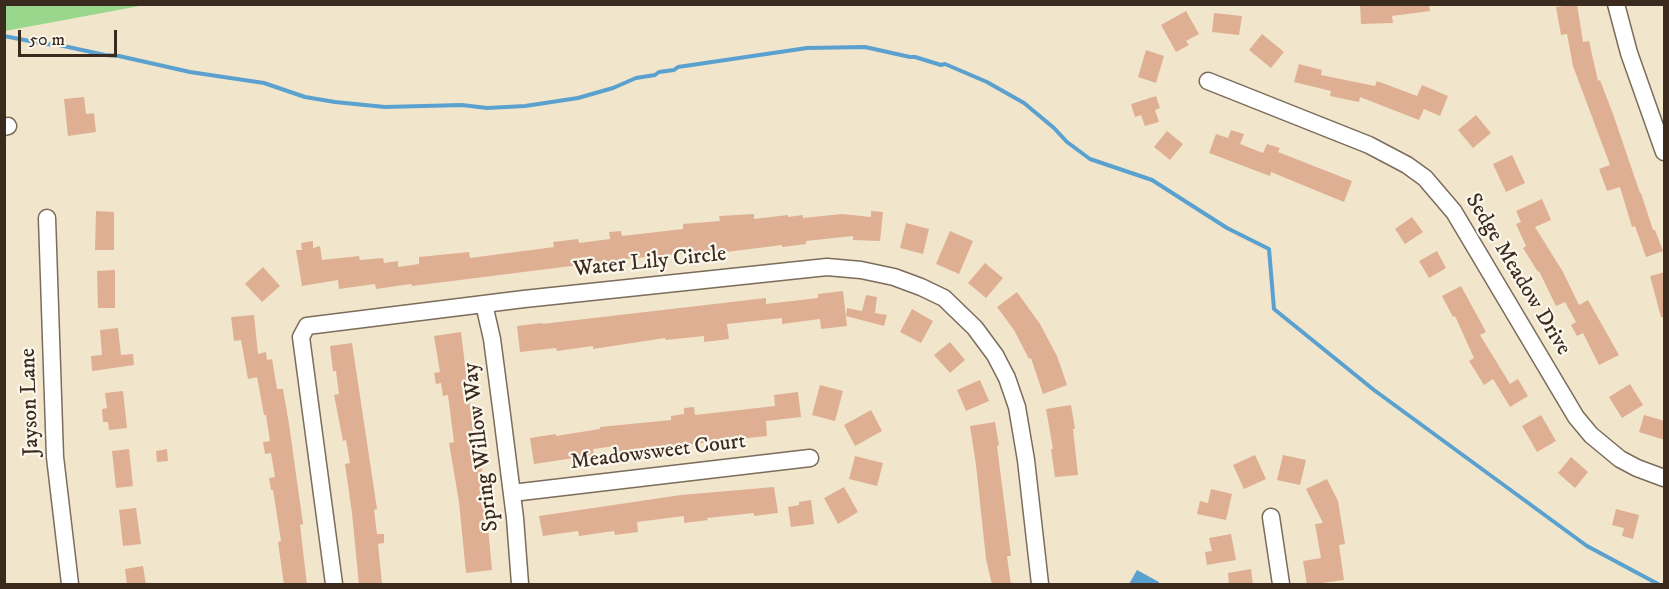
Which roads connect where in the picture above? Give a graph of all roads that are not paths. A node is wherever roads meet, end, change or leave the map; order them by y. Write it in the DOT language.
graph roads {
  1 [pos="1616,4"];
  2 [pos="1208,81"];
  3 [pos="1665,152"];
  4 [pos="47,218"];
  5 [pos="484,304"];
  6 [pos="810,458"];
  7 [pos="1665,478"];
  8 [pos="512,493"];
  9 [pos="1271,517"];
  10 [pos="70,585"];
  11 [pos="334,585"];
  12 [pos="520,585"];
  13 [pos="1040,585"];
  14 [pos="1281,585"];
  1 -- 3 [label="street"];
  2 -- 7 [label="street, Sedge Meadow Drive"];
  4 -- 10 [label="street, Jayson Lane"];
  5 -- 8 [label="street, Spring Willow Way"];
  5 -- 11 [label="street, Water Lily Circle"];
  5 -- 13 [label="street, Water Lily Circle"];
  6 -- 8 [label="street, Meadowsweet Court"];
  8 -- 12 [label="street, Spring Willow Way"];
  9 -- 14 [label="street"];
}
